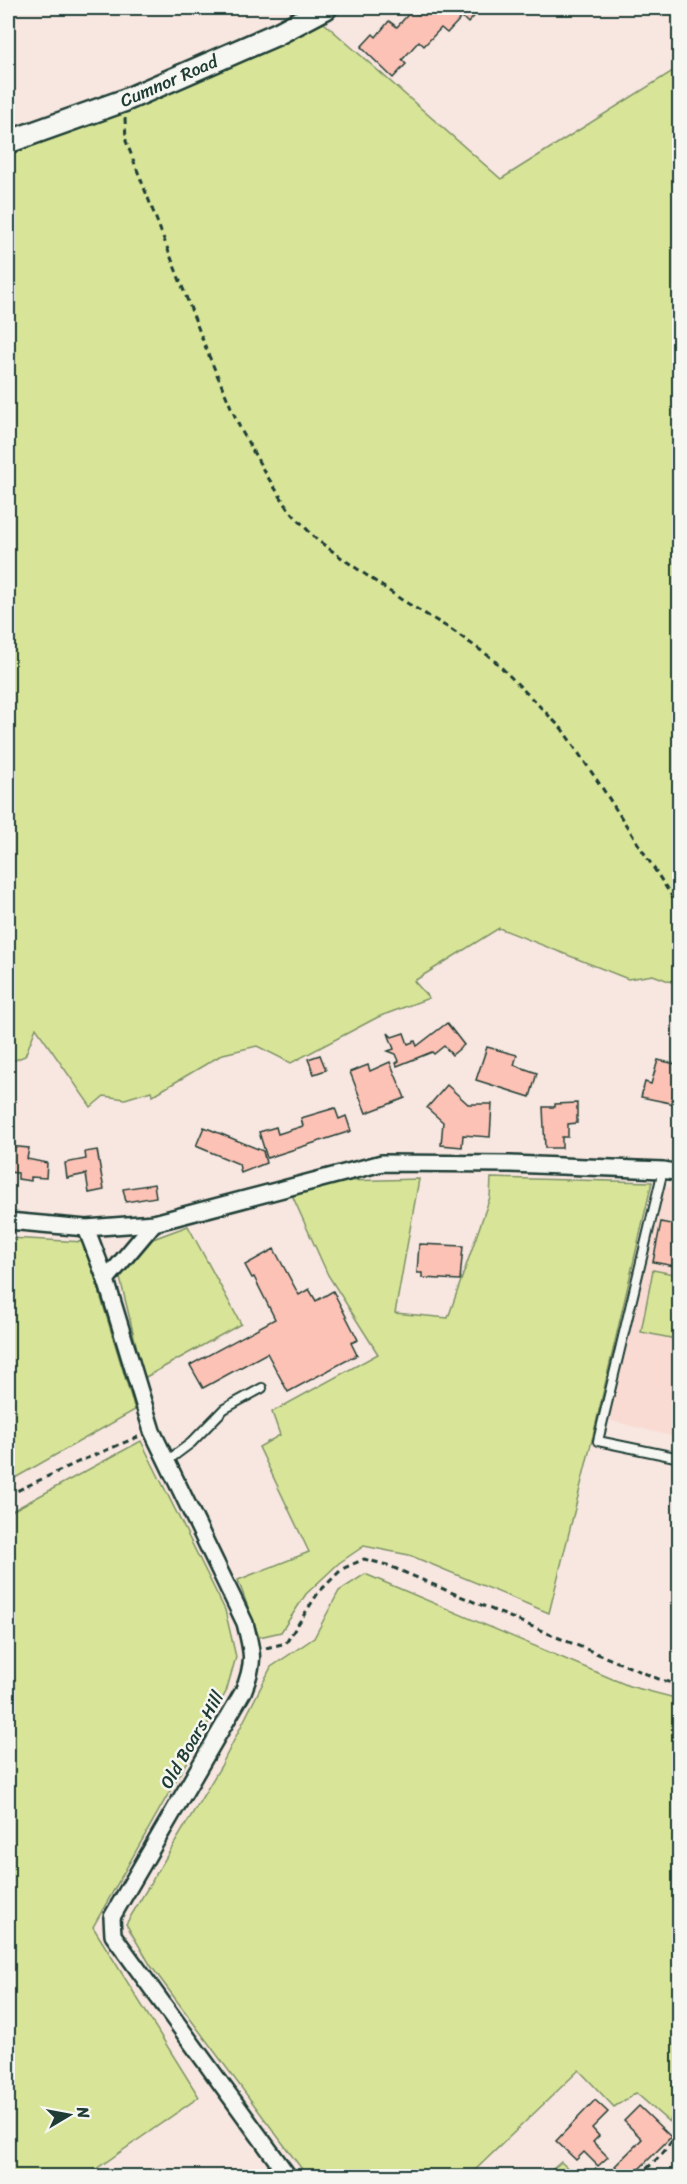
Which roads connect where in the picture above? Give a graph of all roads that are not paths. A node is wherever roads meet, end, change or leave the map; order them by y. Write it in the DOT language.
graph roads {
  1 [pos="326,8"];
  2 [pos="8,142"];
  3 [pos="663,1170"];
  4 [pos="680,1173"];
  5 [pos="8,1221"];
  6 [pos="154,1223"];
  7 [pos="86,1228"];
  8 [pos="106,1280"];
  9 [pos="262,1388"];
  10 [pos="680,1458"];
  11 [pos="167,1461"];
  12 [pos="288,2176"];
  1 -- 2 [label="main road, Cumnor Road"];
  3 -- 4 [label="street"];
  3 -- 6 [label="street"];
  3 -- 10 [label="lane"];
  5 -- 7 [label="street"];
  6 -- 7 [label="street"];
  6 -- 8 [label="street"];
  7 -- 8 [label="street, Old Boars Hill"];
  8 -- 11 [label="street, Old Boars Hill"];
  9 -- 11 [label="lane"];
  11 -- 12 [label="street, Old Boars Hill"];
}
